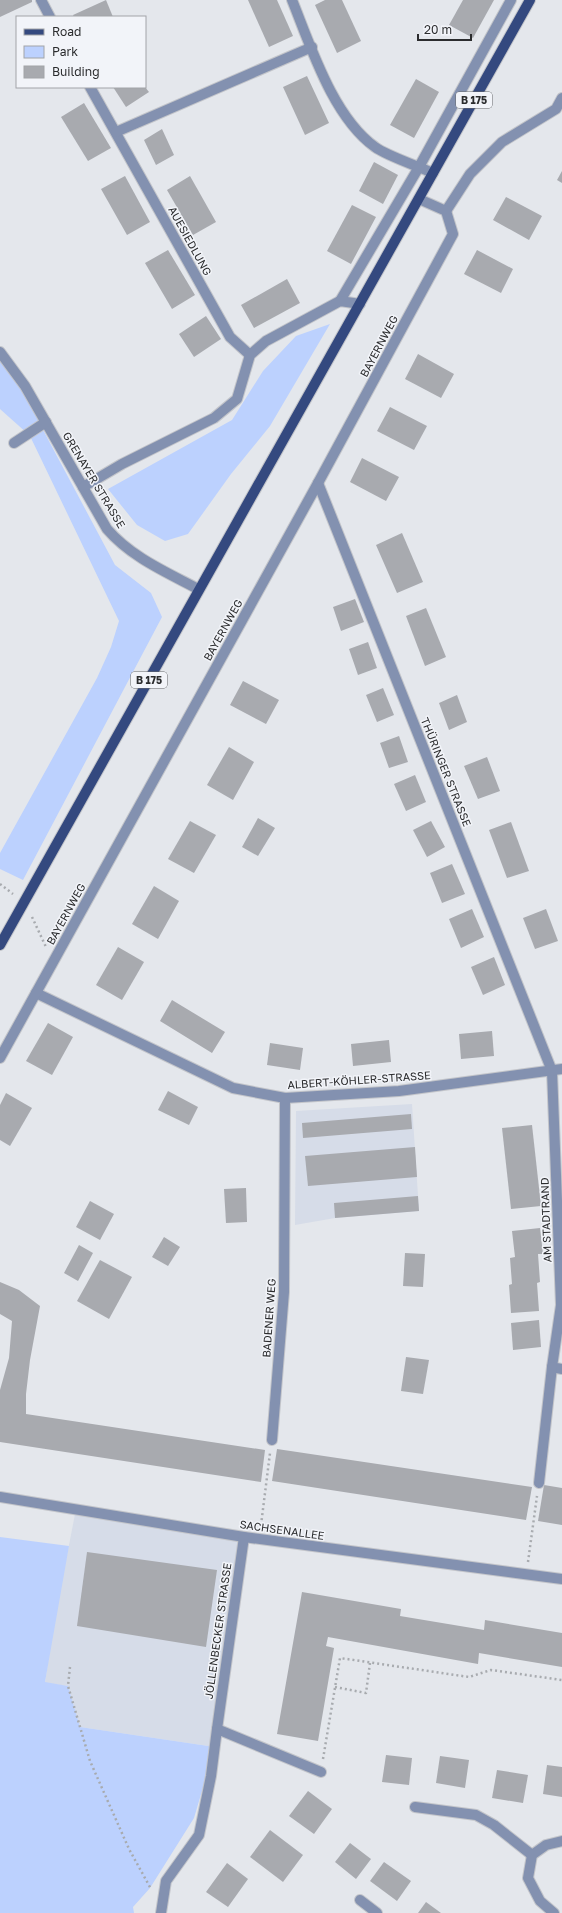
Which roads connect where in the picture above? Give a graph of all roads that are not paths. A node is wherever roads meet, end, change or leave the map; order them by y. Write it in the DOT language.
graph roads {
  1 [pos="40,0"];
  2 [pos="292,0"];
  3 [pos="511,0"];
  4 [pos="530,0"];
  5 [pos="49,16"];
  6 [pos="312,47"];
  7 [pos="91,88"];
  8 [pos="562,98"];
  9 [pos="116,132"];
  10 [pos="419,167"];
  11 [pos="433,173"];
  12 [pos="419,199"];
  13 [pos="446,211"];
  14 [pos="340,301"];
  15 [pos="360,304"];
  16 [pos="0,352"];
  17 [pos="250,355"];
  18 [pos="46,422"];
  19 [pos="14,443"];
  20 [pos="318,483"];
  21 [pos="83,487"];
  22 [pos="198,590"];
  23 [pos="0,945"];
  24 [pos="36,993"];
  25 [pos="0,1058"];
  26 [pos="557,1070"];
  27 [pos="285,1098"];
  28 [pos="557,1368"];
  29 [pos="272,1440"];
  30 [pos="539,1483"];
  31 [pos="0,1496"];
  32 [pos="244,1537"];
  33 [pos="562,1579"];
  34 [pos="217,1729"];
  35 [pos="321,1772"];
  36 [pos="415,1807"];
  37 [pos="562,1841"];
  38 [pos="532,1855"];
  39 [pos="360,1900"];
  40 [pos="562,1909"];
  41 [pos="162,1912"];
  42 [pos="377,1913"];
  43 [pos="554,1913"];
  44 [pos="559,1913"];
  1 -- 5 [label="street"];
  2 -- 6 [label="street"];
  3 -- 10 [label="street"];
  4 -- 11 [label="main road, B 175"];
  6 -- 9 [label="street"];
  6 -- 10 [label="street"];
  7 -- 9 [label="street, AUESIEDLUNG"];
  8 -- 13 [label="street"];
  9 -- 17 [label="street, AUESIEDLUNG"];
  10 -- 11 [label="street"];
  10 -- 14 [label="street"];
  11 -- 12 [label="main road, B 175"];
  12 -- 13 [label="street"];
  12 -- 15 [label="main road, B 175"];
  13 -- 20 [label="street, BAYERNWEG"];
  14 -- 15 [label="street"];
  14 -- 17 [label="street"];
  15 -- 22 [label="main road, B 175"];
  16 -- 18 [label="street, GRENAYER STRASSE"];
  17 -- 21 [label="street"];
  18 -- 19 [label="street"];
  18 -- 21 [label="street, GRENAYER STRASSE"];
  20 -- 24 [label="street, BAYERNWEG"];
  20 -- 26 [label="street, THÜRINGER STRASSE"];
  21 -- 22 [label="street, GRENAYER STRASSE"];
  22 -- 23 [label="main road, B 175"];
  24 -- 25 [label="street, BAYERNWEG"];
  24 -- 27 [label="street, ALBERT-KÖHLER-STRASSE"];
  26 -- 27 [label="street, ALBERT-KÖHLER-STRASSE"];
  26 -- 28 [label="street, AM STADTRAND"];
  27 -- 29 [label="street, BADENER WEG"];
  28 -- 30 [label="street, AM STADTRAND"];
  31 -- 32 [label="street, SACHSENALLEE"];
  32 -- 33 [label="street, SACHSENALLEE"];
  32 -- 34 [label="street, JÖLLENBECKER STRASSE"];
  34 -- 35 [label="street"];
  34 -- 41 [label="street, JÖLLENBECKER STRASSE"];
  36 -- 38 [label="street"];
  37 -- 38 [label="street"];
  38 -- 43 [label="street"];
  39 -- 42 [label="street"];
  40 -- 44 [label="street"];
}
